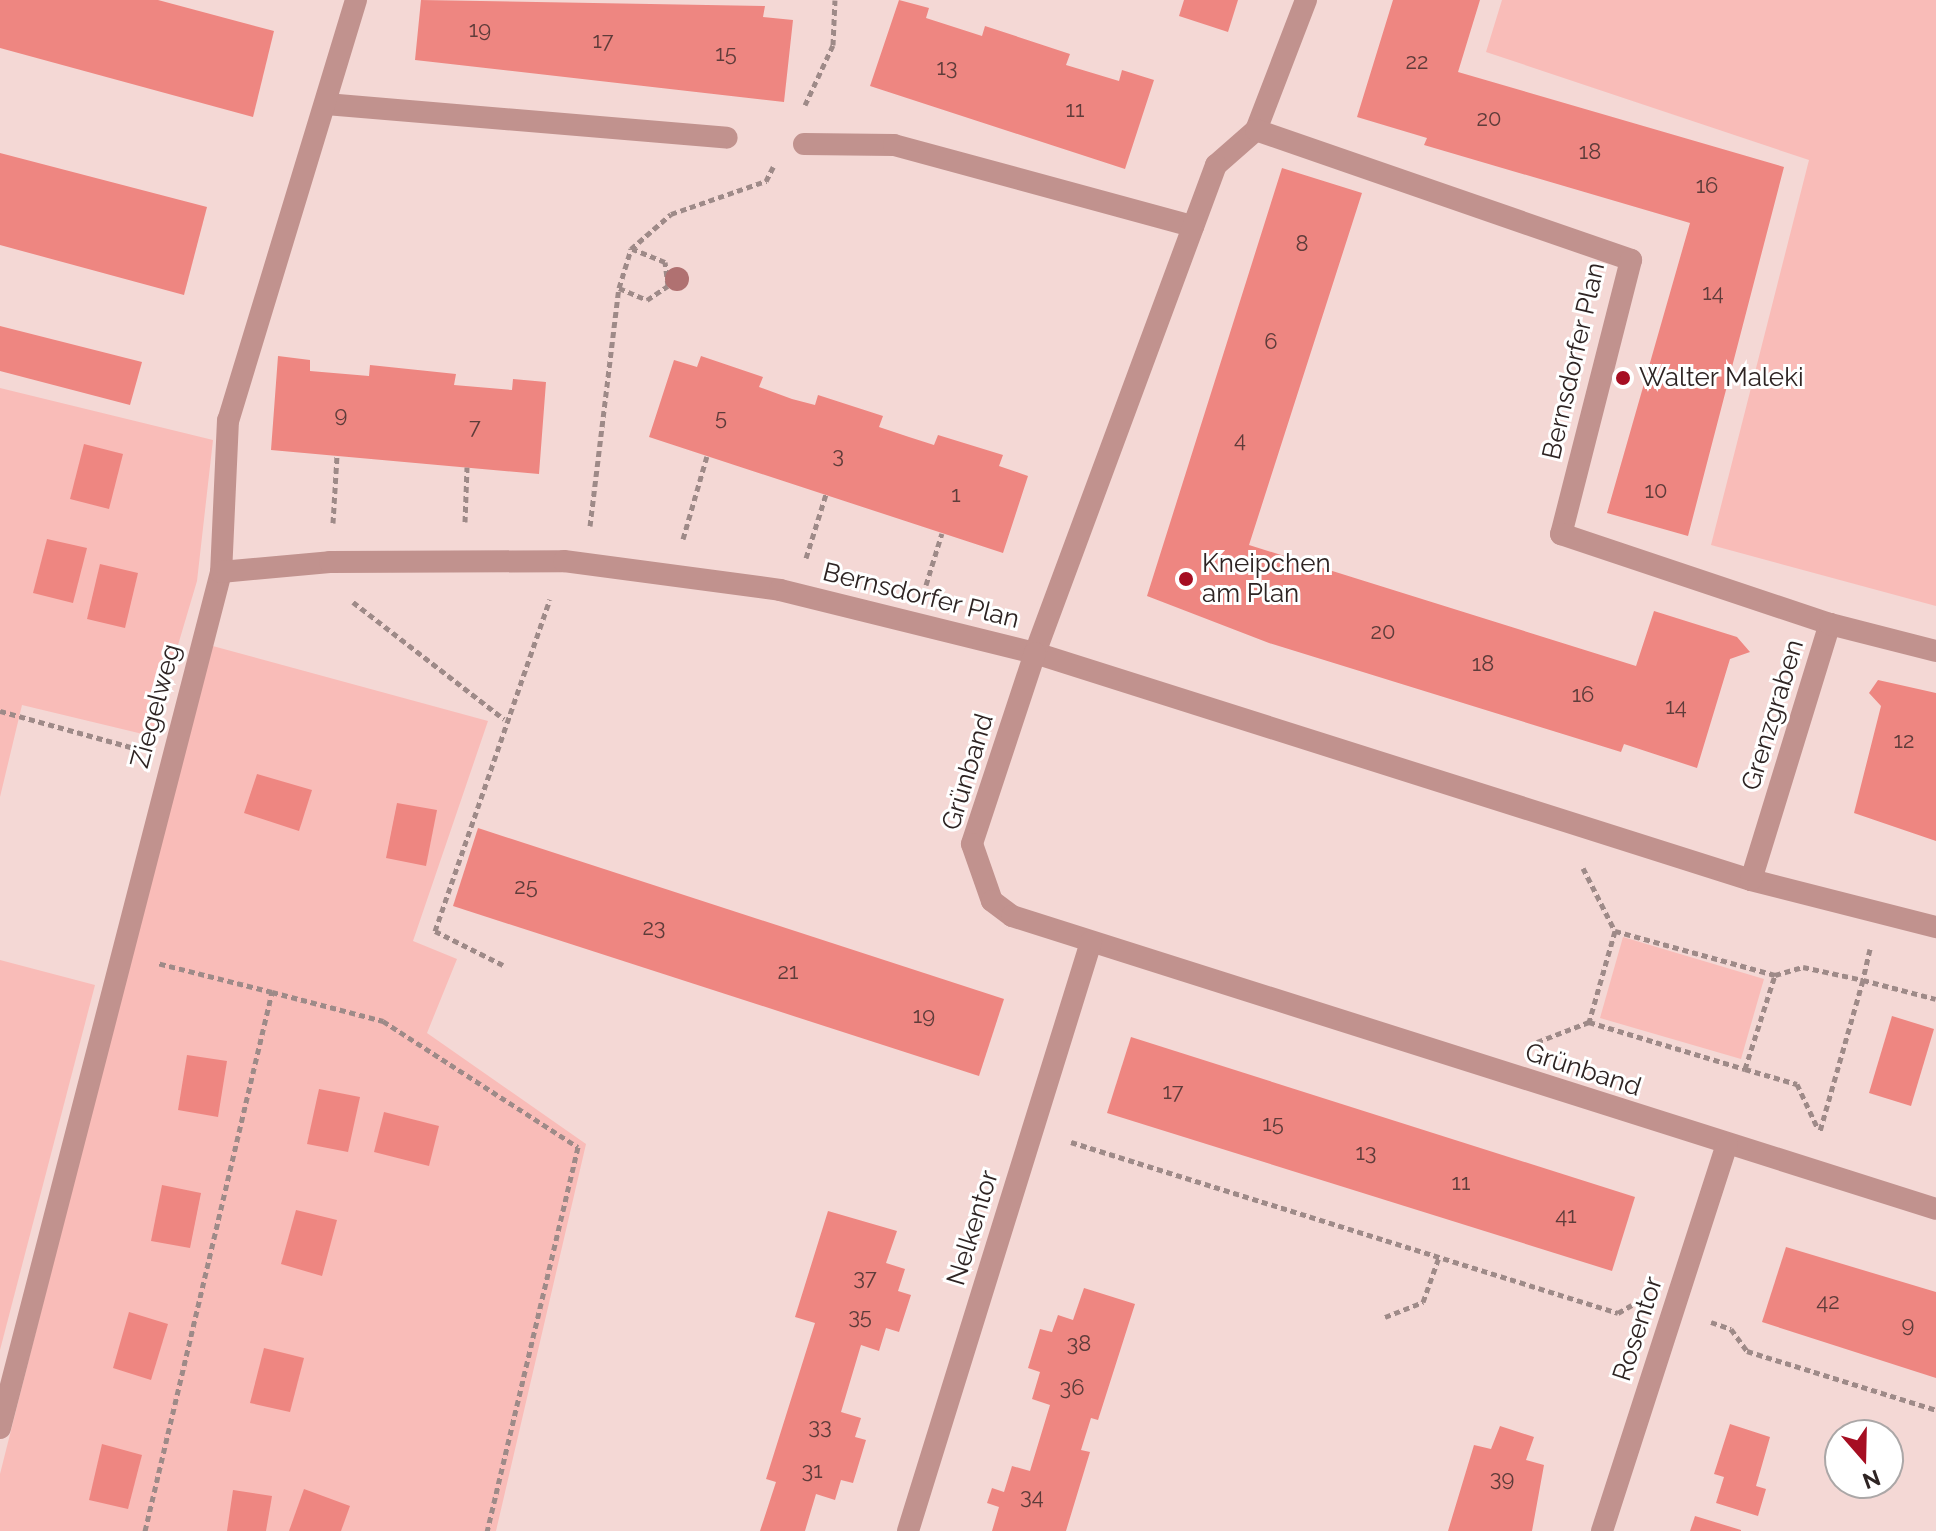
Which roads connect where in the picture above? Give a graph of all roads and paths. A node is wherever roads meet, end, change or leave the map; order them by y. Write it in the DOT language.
graph roads {
  1 [pos="356,0"];
  2 [pos="835,0"];
  3 [pos="1306,0"];
  4 [pos="326,104"];
  5 [pos="800,116"];
  6 [pos="1256,130"];
  7 [pos="727,138"];
  8 [pos="804,144"];
  9 [pos="779,156"];
  10 [pos="1193,226"];
  11 [pos="631,249"];
  12 [pos="619,288"];
  13 [pos="337,456"];
  14 [pos="707,456"];
  15 [pos="467,467"];
  16 [pos="826,494"];
  17 [pos="467,497"];
  18 [pos="818,518"];
  19 [pos="942,533"];
  20 [pos="936,551"];
  21 [pos="330,562"];
  22 [pos="574,562"];
  23 [pos="305,564"];
  24 [pos="221,572"];
  25 [pos="672,574"];
  26 [pos="1830,624"];
  27 [pos="1936,651"];
  28 [pos="1035,653"];
  29 [pos="0,711"];
  30 [pos="504,719"];
  31 [pos="171,757"];
  32 [pos="1556,818"];
  33 [pos="1751,880"];
  34 [pos="1936,927"];
  35 [pos="1615,931"];
  36 [pos="1091,942"];
  37 [pos="120,956"];
  38 [pos="503,965"];
  39 [pos="1775,975"];
  40 [pos="1863,980"];
  41 [pos="272,992"];
  42 [pos="1936,999"];
  43 [pos="1745,1069"];
  44 [pos="1033,1130"];
  45 [pos="1819,1132"];
  46 [pos="1727,1145"];
  47 [pos="1809,1170"];
  48 [pos="1936,1209"];
  49 [pos="1439,1257"];
  50 [pos="1673,1312"];
  51 [pos="1385,1317"];
  52 [pos="1936,1410"];
  53 [pos="0,1428"];
  54 [pos="145,1531"];
  55 [pos="487,1531"];
  56 [pos="908,1531"];
  57 [pos="1602,1531"];
  1 -- 4 [label="street, Ziegelweg"];
  2 -- 5 [label="path"];
  3 -- 6 [label="street, Bernsdorfer Plan"];
  4 -- 7 [label="street"];
  4 -- 24 [label="street, Ziegelweg"];
  6 -- 10 [label="street, Bernsdorfer Plan"];
  6 -- 26 [label="street, Bernsdorfer Plan"];
  8 -- 10 [label="street"];
  9 -- 11 [label="path"];
  10 -- 28 [label="street, Bernsdorfer Plan"];
  11 -- 12 [label="path"];
  11 -- 12 [label="path"];
  12 -- 22 [label="path"];
  13 -- 21 [label="path"];
  14 -- 25 [label="path"];
  15 -- 17 [label="path"];
  16 -- 18 [label="path"];
  19 -- 20 [label="path"];
  21 -- 22 [label="street, Bernsdorfer Plan"];
  21 -- 23 [label="street, Bernsdorfer Plan"];
  22 -- 25 [label="street, Bernsdorfer Plan"];
  22 -- 30 [label="path"];
  23 -- 24 [label="street, Bernsdorfer Plan"];
  23 -- 30 [label="path"];
  24 -- 31 [label="street, Ziegelweg"];
  25 -- 28 [label="street, Bernsdorfer Plan"];
  26 -- 27 [label="street, Grenzgraben"];
  26 -- 33 [label="street, Grenzgraben"];
  28 -- 32 [label="street"];
  28 -- 36 [label="street, Grünband"];
  29 -- 31 [label="path"];
  30 -- 38 [label="path"];
  31 -- 37 [label="street, Ziegelweg"];
  32 -- 33 [label="street"];
  32 -- 35 [label="path"];
  33 -- 34 [label="street"];
  35 -- 39 [label="path"];
  35 -- 43 [label="path"];
  36 -- 44 [label="street, Nelkentor"];
  36 -- 46 [label="street, Grünband"];
  37 -- 41 [label="path"];
  37 -- 53 [label="street, Ziegelweg"];
  39 -- 40 [label="path"];
  39 -- 43 [label="path"];
  40 -- 42 [label="path"];
  40 -- 45 [label="path"];
  41 -- 54 [label="path"];
  41 -- 55 [label="path"];
  43 -- 45 [label="path"];
  44 -- 49 [label="path"];
  44 -- 56 [label="street, Nelkentor"];
  45 -- 47 [label="path"];
  46 -- 47 [label="street, Grünband"];
  46 -- 50 [label="street, Rosentor"];
  47 -- 48 [label="street, Grünband"];
  49 -- 50 [label="path"];
  49 -- 51 [label="path"];
  50 -- 52 [label="path"];
  50 -- 57 [label="street, Rosentor"];
}
